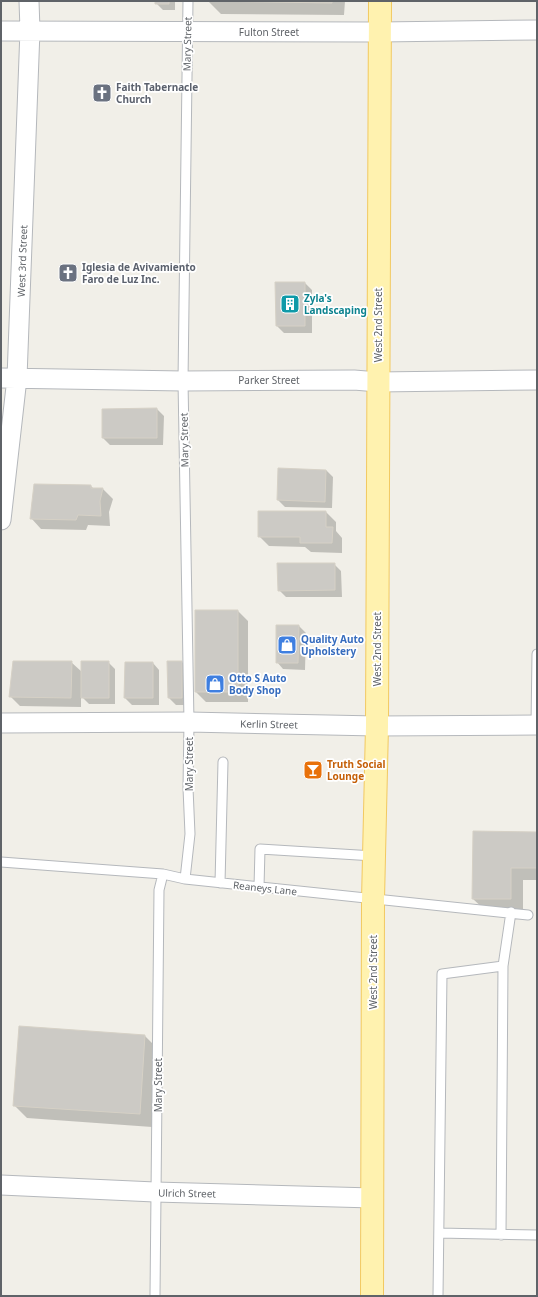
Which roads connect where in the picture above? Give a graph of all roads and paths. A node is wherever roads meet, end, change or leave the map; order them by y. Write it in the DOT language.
graph roads {
  1 [pos="29,1"];
  2 [pos="188,1"];
  3 [pos="380,1"];
  4 [pos="30,30"];
  5 [pos="537,30"];
  6 [pos="1,31"];
  7 [pos="187,32"];
  8 [pos="380,32"];
  9 [pos="9,378"];
  10 [pos="183,380"];
  11 [pos="537,380"];
  12 [pos="378,382"];
  13 [pos="1,520"];
  14 [pos="537,654"];
  15 [pos="189,722"];
  16 [pos="1,723"];
  17 [pos="536,725"];
  18 [pos="377,726"];
  19 [pos="223,762"];
  20 [pos="374,856"];
  21 [pos="1,862"];
  22 [pos="163,874"];
  23 [pos="185,879"];
  24 [pos="220,883"];
  25 [pos="259,887"];
  26 [pos="373,900"];
  27 [pos="511,912"];
  28 [pos="528,915"];
  29 [pos="503,966"];
  30 [pos="1,1185"];
  31 [pos="155,1192"];
  32 [pos="373,1198"];
  33 [pos="439,1233"];
  34 [pos="501,1234"];
  35 [pos="537,1235"];
  36 [pos="155,1296"];
  37 [pos="372,1296"];
  38 [pos="438,1296"];
  1 -- 4 [label="street, West 3rd Street"];
  2 -- 7 [label="lane, Mary Street"];
  3 -- 8 [label="main road, West 2nd Street"];
  4 -- 6 [label="street, Fulton Street"];
  4 -- 7 [label="street, Fulton Street"];
  4 -- 9 [label="street, West 3rd Street"];
  5 -- 8 [label="street, Fulton Street"];
  7 -- 8 [label="street, Fulton Street"];
  7 -- 10 [label="lane, Mary Street"];
  8 -- 12 [label="main road, West 2nd Street"];
  9 -- 10 [label="street, Parker Street"];
  9 -- 13 [label="street, West 3rd Street"];
  10 -- 12 [label="street, Parker Street"];
  10 -- 15 [label="lane, Mary Street"];
  11 -- 12 [label="street, Parker Street"];
  12 -- 18 [label="main road, West 2nd Street"];
  14 -- 17 [label="lane"];
  15 -- 16 [label="street, Kerlin Street"];
  15 -- 18 [label="street, Kerlin Street"];
  15 -- 23 [label="lane, Mary Street"];
  17 -- 18 [label="street, Kerlin Street"];
  18 -- 20 [label="main road, West 2nd Street"];
  19 -- 24 [label="lane"];
  20 -- 25 [label="lane"];
  20 -- 26 [label="main road, West 2nd Street"];
  21 -- 22 [label="lane, Reaneys Lane"];
  22 -- 23 [label="lane, Reaneys Lane"];
  22 -- 31 [label="lane, Mary Street"];
  23 -- 24 [label="lane, Reaneys Lane"];
  24 -- 25 [label="lane, Reaneys Lane"];
  25 -- 26 [label="lane, Reaneys Lane"];
  26 -- 27 [label="lane, Reaneys Lane"];
  26 -- 32 [label="main road, West 2nd Street"];
  27 -- 28 [label="lane, Reaneys Lane"];
  27 -- 29 [label="lane"];
  29 -- 33 [label="lane"];
  29 -- 34 [label="lane"];
  30 -- 31 [label="street, Ulrich Street"];
  31 -- 32 [label="street, Ulrich Street"];
  31 -- 36 [label="lane, Mary Street"];
  32 -- 37 [label="main road, West 2nd Street"];
  33 -- 34 [label="lane"];
  33 -- 38 [label="lane"];
  34 -- 35 [label="lane"];
}
